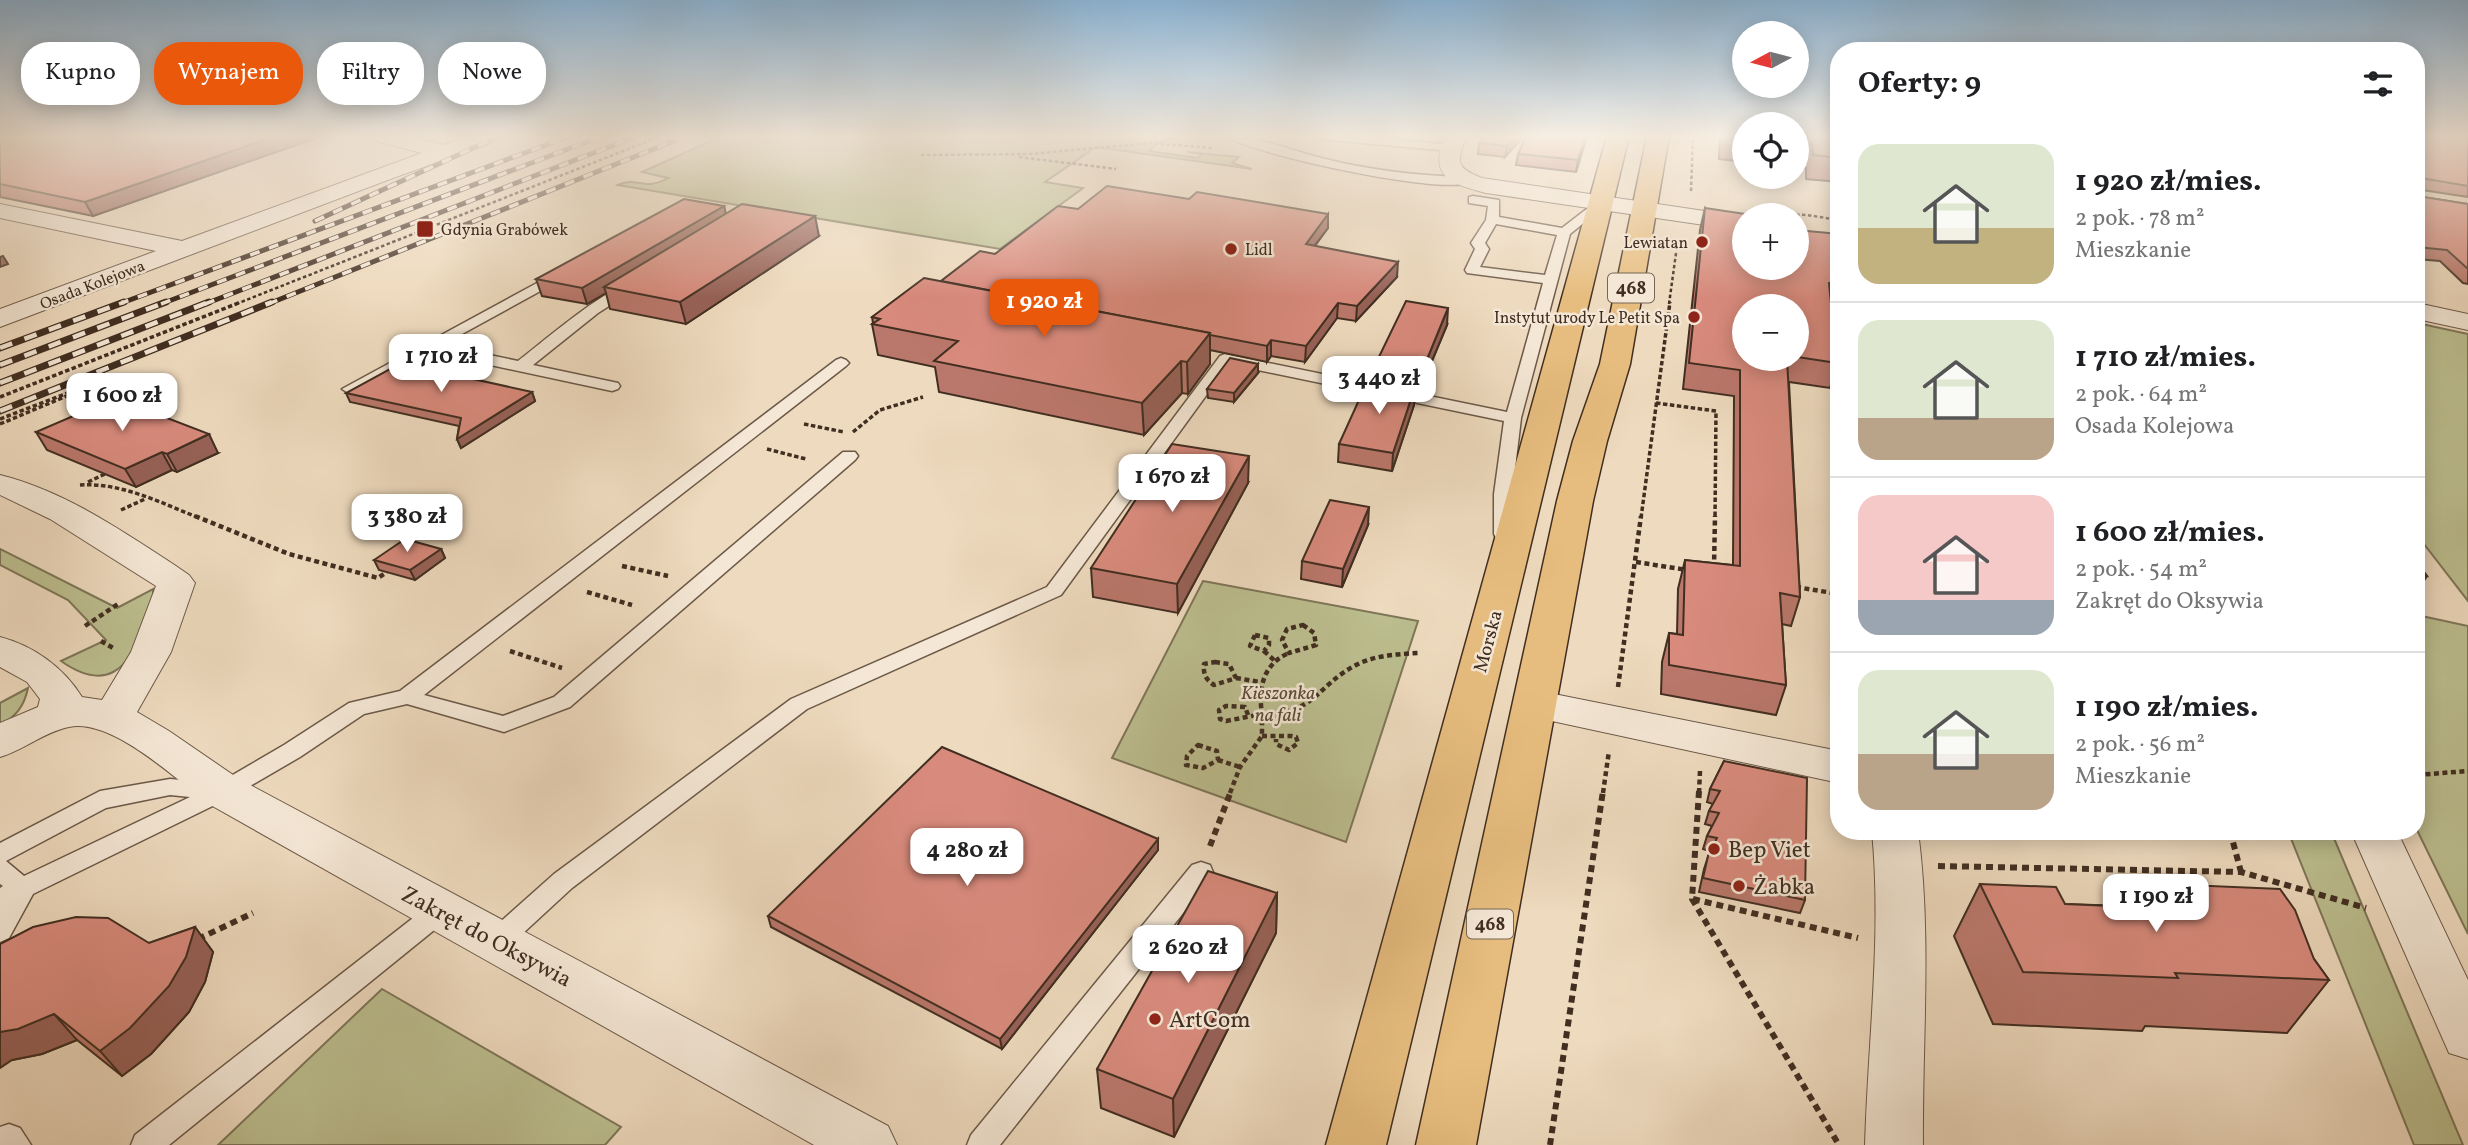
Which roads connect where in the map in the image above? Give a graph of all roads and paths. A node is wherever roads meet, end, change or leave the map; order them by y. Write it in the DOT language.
graph roads {
  1 [pos="345,189"];
  2 [pos="526,189"];
  3 [pos="1467,189"];
  4 [pos="1508,189"];
  5 [pos="1605,189"];
  6 [pos="1649,189"];
  7 [pos="1690,189"];
  8 [pos="1470,190"];
  9 [pos="1695,198"];
  10 [pos="1601,204"];
  11 [pos="0,211"];
  12 [pos="1645,211"];
  13 [pos="1809,215"];
  14 [pos="1732,217"];
  15 [pos="1830,219"];
  16 [pos="1492,220"];
  17 [pos="1564,232"];
  18 [pos="1691,233"];
  19 [pos="183,250"];
  20 [pos="576,265"];
  21 [pos="1552,280"];
  22 [pos="641,281"];
  23 [pos="2425,313"];
  24 [pos="0,319"];
  25 [pos="2468,322"];
  26 [pos="429,347"];
  27 [pos="841,362"];
  28 [pos="521,367"];
  29 [pos="612,386"];
  30 [pos="350,389"];
  31 [pos="0,397"];
  32 [pos="923,397"];
  33 [pos="904,402"];
  34 [pos="1656,403"];
  35 [pos="768,418"];
  36 [pos="1513,418"];
  37 [pos="0,421"];
  38 [pos="851,433"];
  39 [pos="737,442"];
  40 [pos="849,456"];
  41 [pos="818,461"];
  42 [pos="104,474"];
  43 [pos="87,482"];
  44 [pos="0,485"];
  45 [pos="73,488"];
  46 [pos="146,498"];
  47 [pos="120,511"];
  48 [pos="583,561"];
  49 [pos="1636,562"];
  50 [pos="1688,570"];
  51 [pos="387,572"];
  52 [pos="1714,575"];
  53 [pos="676,578"];
  54 [pos="1503,581"];
  55 [pos="551,586"];
  56 [pos="1789,586"];
  57 [pos="1830,593"];
  58 [pos="116,602"];
  59 [pos="640,607"];
  60 [pos="85,626"];
  61 [pos="0,650"];
  62 [pos="1264,651"];
  63 [pos="1289,653"];
  64 [pos="1420,653"];
  65 [pos="1275,661"];
  66 [pos="1236,678"];
  67 [pos="1261,682"];
  68 [pos="407,697"];
  69 [pos="1534,704"];
  70 [pos="1262,714"];
  71 [pos="1248,715"];
  72 [pos="56,716"];
  73 [pos="112,719"];
  74 [pos="1614,720"];
  75 [pos="1262,736"];
  76 [pos="1276,739"];
  77 [pos="0,742"];
  78 [pos="1218,760"];
  79 [pos="1830,765"];
  80 [pos="1240,768"];
  81 [pos="2468,771"];
  82 [pos="2425,774"];
  83 [pos="1700,777"];
  84 [pos="223,791"];
  85 [pos="2232,840"];
  86 [pos="2378,840"];
  87 [pos="1897,848"];
  88 [pos="0,854"];
  89 [pos="0,869"];
  90 [pos="1201,872"];
  91 [pos="2241,872"];
  92 [pos="2313,893"];
  93 [pos="8,894"];
  94 [pos="1692,899"];
  95 [pos="0,909"];
  96 [pos="440,911"];
  97 [pos="253,913"];
  98 [pos="1859,924"];
  99 [pos="0,931"];
  100 [pos="498,940"];
  101 [pos="191,943"];
  102 [pos="2468,1036"];
  103 [pos="0,1144"];
  104 [pos="16,1145"];
  105 [pos="146,1145"];
  106 [pos="868,1145"];
  107 [pos="982,1145"];
  108 [pos="1356,1145"];
  109 [pos="1446,1145"];
  110 [pos="1550,1145"];
  111 [pos="1839,1145"];
  112 [pos="1894,1145"];
  1 -- 19 [label="street, Osada Kolejowa"];
  2 -- 31 [label="path"];
  3 -- 8 [label="lane"];
  4 -- 10 [label="street"];
  5 -- 10 [label="main road, Morska / 468"];
  6 -- 12 [label="main road, 468"];
  7 -- 9 [label="path"];
  8 -- 16 [label="lane"];
  10 -- 12 [label="street"];
  10 -- 17 [label="lane"];
  10 -- 54 [label="main road, Morska / 468"];
  11 -- 19 [label="street, Osada Kolejowa"];
  12 -- 14 [label="street"];
  12 -- 69 [label="main road, 468"];
  13 -- 15 [label="path"];
  16 -- 17 [label="lane"];
  16 -- 21 [label="lane"];
  17 -- 21 [label="lane"];
  18 -- 34 [label="path"];
  19 -- 24 [label="street, Osada Kolejowa"];
  20 -- 26 [label="lane"];
  21 -- 36 [label="lane"];
  22 -- 28 [label="lane"];
  23 -- 25 [label="street"];
  26 -- 28 [label="lane"];
  26 -- 30 [label="lane"];
  27 -- 35 [label="lane"];
  28 -- 29 [label="lane"];
  32 -- 33 [label="path"];
  34 -- 49 [label="path"];
  34 -- 52 [label="path"];
  35 -- 38 [label="path"];
  35 -- 39 [label="lane"];
  36 -- 54 [label="lane"];
  36 -- 100 [label="lane"];
  37 -- 37 [label="path"];
  39 -- 41 [label="path"];
  39 -- 48 [label="lane"];
  40 -- 68 [label="lane"];
  42 -- 43 [label="path"];
  43 -- 45 [label="path"];
  43 -- 46 [label="path"];
  44 -- 73 [label="street"];
  46 -- 47 [label="path"];
  46 -- 51 [label="path"];
  48 -- 53 [label="path"];
  48 -- 55 [label="lane"];
  49 -- 50 [label="path"];
  49 -- 74 [label="path"];
  54 -- 108 [label="main road, Morska / 468"];
  55 -- 59 [label="path"];
  55 -- 68 [label="lane"];
  56 -- 57 [label="path"];
  58 -- 60 [label="path"];
  61 -- 72 [label="street"];
  62 -- 65 [label="path"];
  63 -- 63 [label="path"];
  63 -- 65 [label="path"];
  64 -- 70 [label="path"];
  65 -- 67 [label="path"];
  66 -- 66 [label="path"];
  66 -- 67 [label="path"];
  67 -- 70 [label="path"];
  68 -- 84 [label="lane"];
  69 -- 74 [label="street"];
  69 -- 109 [label="main road, 468"];
  70 -- 71 [label="path"];
  70 -- 75 [label="path"];
  71 -- 71 [label="path"];
  72 -- 73 [label="street, Zakręt do Oksywia"];
  72 -- 77 [label="street, Zakręt do Oksywia"];
  73 -- 84 [label="street, Zakręt do Oksywia"];
  74 -- 79 [label="street"];
  74 -- 110 [label="path"];
  75 -- 76 [label="path"];
  75 -- 80 [label="path"];
  78 -- 78 [label="path"];
  78 -- 80 [label="path"];
  80 -- 90 [label="path"];
  81 -- 82 [label="path"];
  83 -- 94 [label="path"];
  84 -- 88 [label="lane"];
  84 -- 93 [label="lane"];
  84 -- 96 [label="street, Zakręt do Oksywia"];
  85 -- 91 [label="path"];
  86 -- 102 [label="street"];
  87 -- 91 [label="path"];
  87 -- 112 [label="street"];
  89 -- 93 [label="lane"];
  90 -- 107 [label="lane"];
  91 -- 92 [label="path"];
  93 -- 95 [label="lane"];
  93 -- 99 [label="lane"];
  94 -- 98 [label="path"];
  94 -- 111 [label="path"];
  96 -- 100 [label="street, Zakręt do Oksywia"];
  96 -- 105 [label="lane"];
  97 -- 101 [label="path"];
  100 -- 106 [label="street, Zakręt do Oksywia"];
  103 -- 104 [label="lane"];
}
